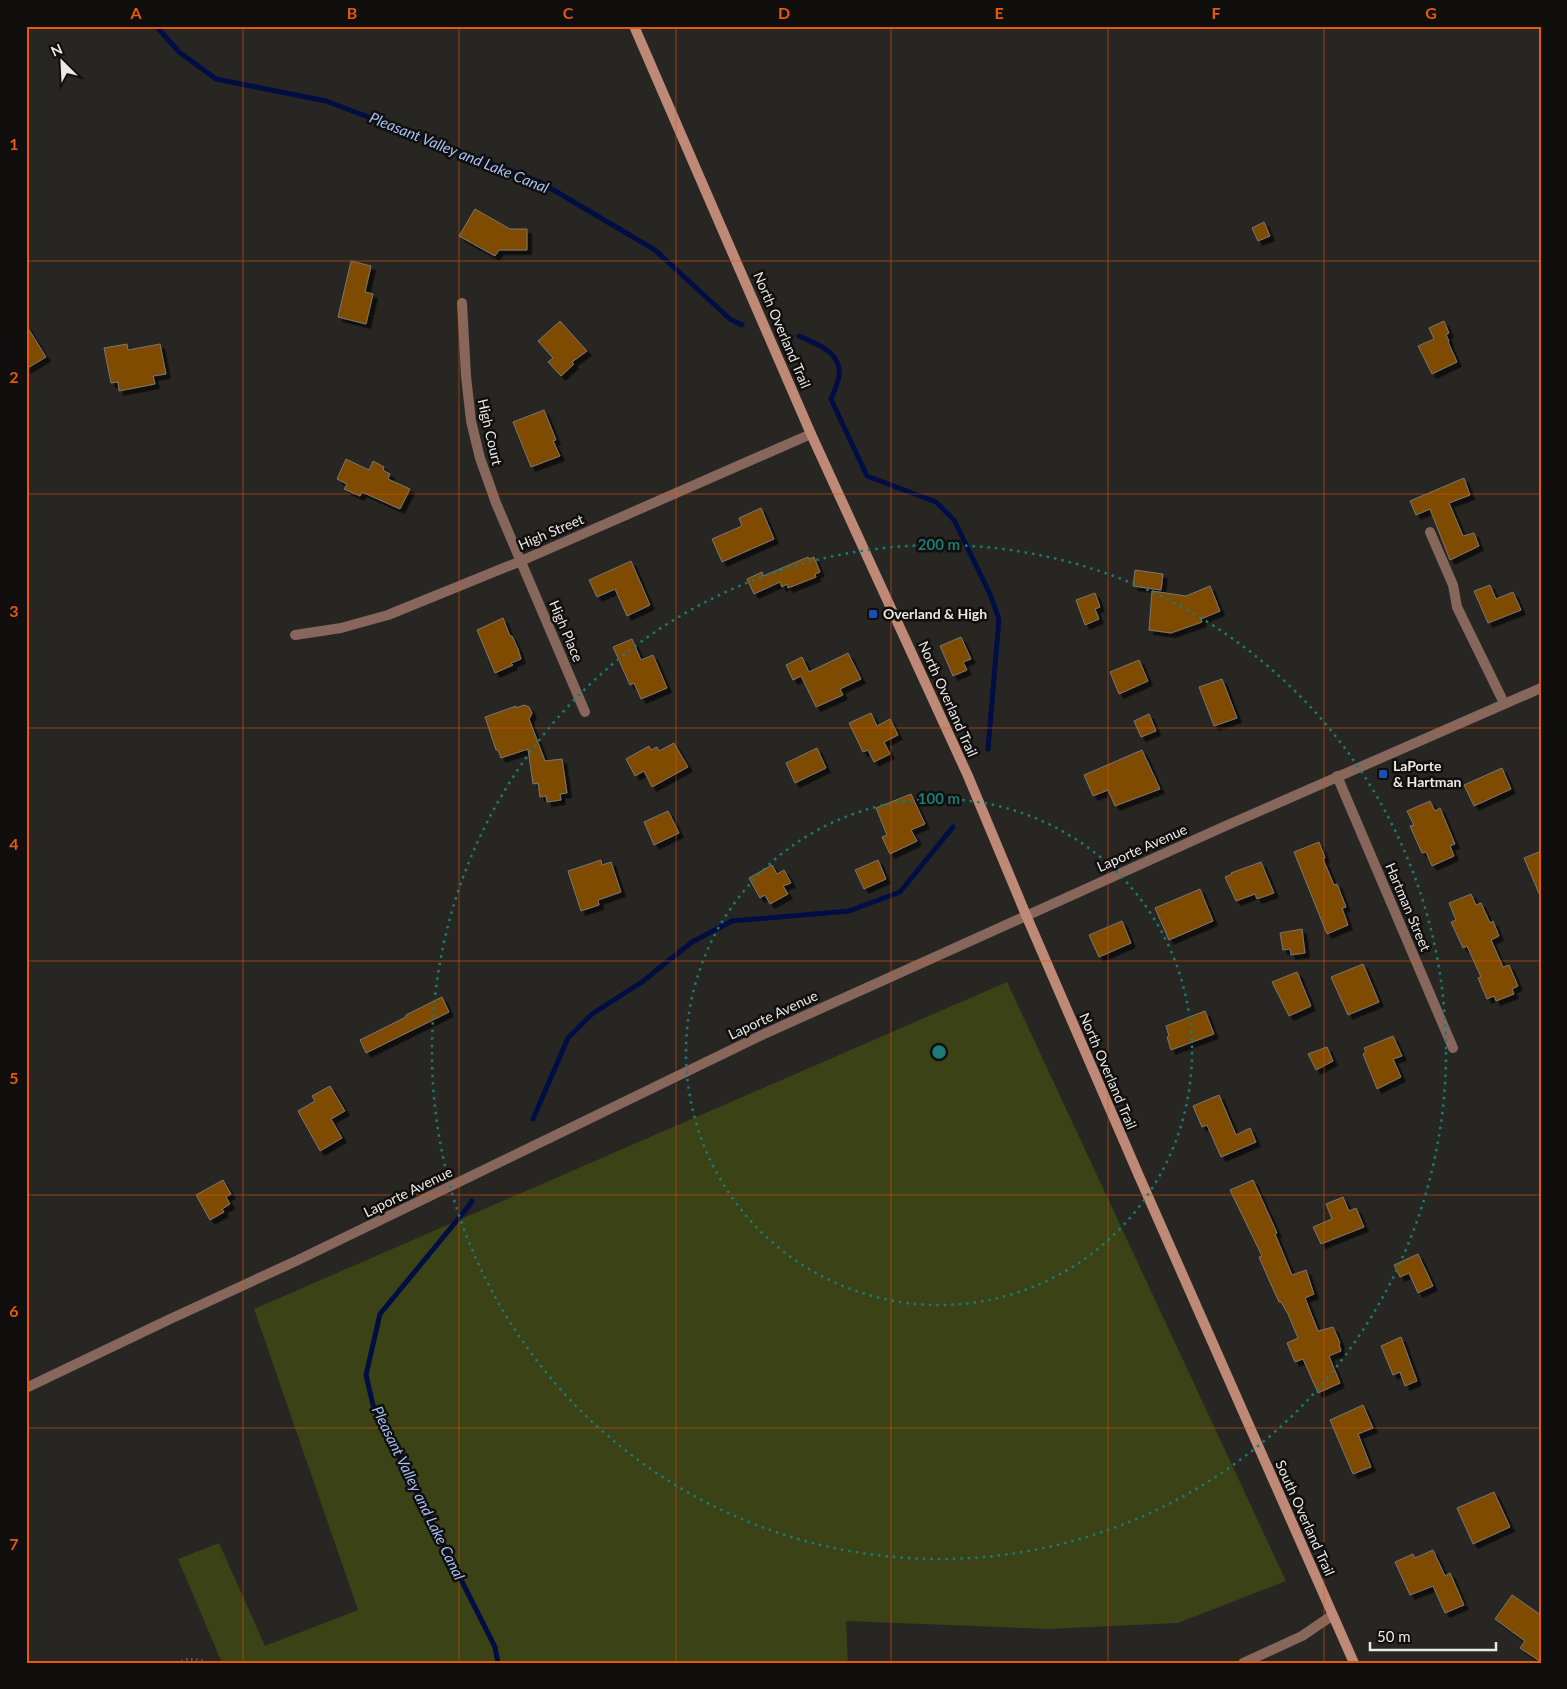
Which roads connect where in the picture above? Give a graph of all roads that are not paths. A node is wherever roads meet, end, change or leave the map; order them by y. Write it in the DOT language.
graph roads {
  1 [pos="634,26"];
  2 [pos="462,303"];
  3 [pos="811,434"];
  4 [pos="1430,532"];
  5 [pos="521,561"];
  6 [pos="295,635"];
  7 [pos="1541,688"];
  8 [pos="1504,703"];
  9 [pos="585,712"];
  10 [pos="1337,776"];
  11 [pos="1026,915"];
  12 [pos="1453,1048"];
  13 [pos="1231,1385"];
  14 [pos="26,1388"];
  15 [pos="1333,1615"];
  16 [pos="1243,1663"];
  17 [pos="1354,1663"];
  1 -- 3 [label="main road, North Overland Trail"];
  2 -- 5 [label="street, High Court"];
  3 -- 5 [label="street, High Street"];
  3 -- 11 [label="main road, North Overland Trail"];
  4 -- 8 [label="street"];
  5 -- 6 [label="street, High Street"];
  5 -- 9 [label="street, High Place"];
  7 -- 8 [label="street, Laporte Avenue"];
  8 -- 10 [label="street, Laporte Avenue"];
  10 -- 11 [label="street, Laporte Avenue"];
  10 -- 12 [label="street, Hartman Street"];
  11 -- 13 [label="main road, North Overland Trail"];
  11 -- 14 [label="street, Laporte Avenue"];
  13 -- 15 [label="main road, South Overland Trail"];
  15 -- 16 [label="street"];
  15 -- 17 [label="main road, South Overland Trail"];
}
